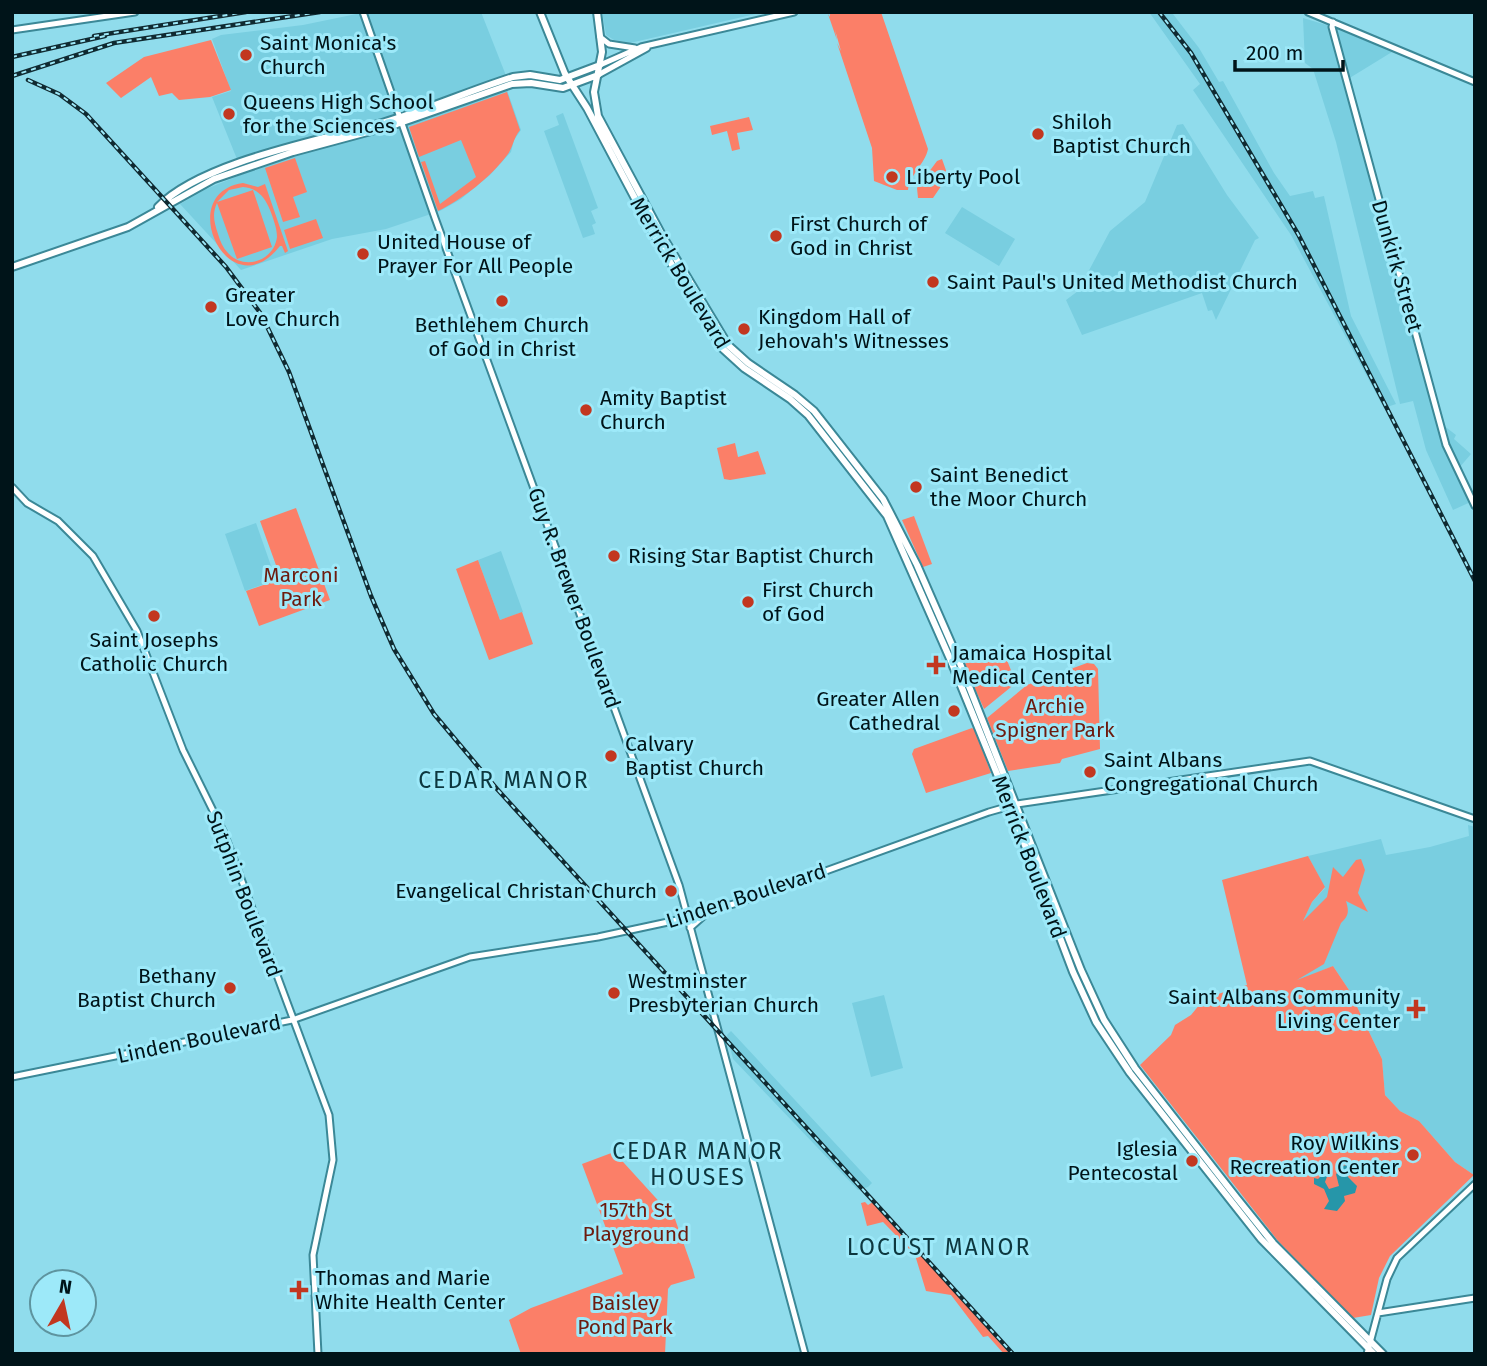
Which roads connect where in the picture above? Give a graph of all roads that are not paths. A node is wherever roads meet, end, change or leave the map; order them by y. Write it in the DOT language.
graph roads {
  1 [pos="135,12"];
  2 [pos="363,12"];
  3 [pos="540,12"];
  4 [pos="597,12"];
  5 [pos="794,12"];
  6 [pos="1308,12"];
  7 [pos="1333,22"];
  8 [pos="12,30"];
  9 [pos="600,37"];
  10 [pos="653,44"];
  11 [pos="638,48"];
  12 [pos="600,65"];
  13 [pos="598,75"];
  14 [pos="568,79"];
  15 [pos="1475,82"];
  16 [pos="572,86"];
  17 [pos="401,120"];
  18 [pos="12,267"];
  19 [pos="12,487"];
  20 [pos="1475,506"];
  21 [pos="1014,805"];
  22 [pos="1475,819"];
  23 [pos="709,911"];
  24 [pos="687,917"];
  25 [pos="690,928"];
  26 [pos="292,1020"];
  27 [pos="12,1077"];
  28 [pos="1475,1184"];
  29 [pos="1475,1298"];
  30 [pos="1378,1313"];
  31 [pos="1370,1350"];
  32 [pos="318,1354"];
  33 [pos="805,1354"];
  34 [pos="1383,1354"];
  1 -- 8 [label="main road"];
  2 -- 17 [label="main road, Guy R. Brewer Boulevard"];
  3 -- 14 [label="main road, Merrick Boulevard"];
  4 -- 9 [label="main road, Merrick Boulevard"];
  5 -- 10 [label="main road"];
  6 -- 7 [label="main road"];
  7 -- 15 [label="main road"];
  7 -- 20 [label="main road, Dunkirk Street"];
  9 -- 11 [label="main road"];
  9 -- 12 [label="main road, Merrick Boulevard"];
  10 -- 11 [label="main road"];
  10 -- 13 [label="main road"];
  11 -- 12 [label="main road"];
  12 -- 13 [label="main road, Merrick Boulevard"];
  12 -- 14 [label="main road"];
  13 -- 16 [label="main road"];
  13 -- 21 [label="main road, Merrick Boulevard"];
  14 -- 16 [label="main road, Merrick Boulevard"];
  14 -- 17 [label="main road"];
  16 -- 17 [label="main road"];
  16 -- 21 [label="main road, Merrick Boulevard"];
  17 -- 18 [label="main road"];
  17 -- 24 [label="main road, Guy R. Brewer Boulevard"];
  19 -- 26 [label="main road, Sutphin Boulevard"];
  21 -- 22 [label="main road, Linden Boulevard"];
  21 -- 23 [label="main road, Linden Boulevard"];
  21 -- 31 [label="main road, Merrick Boulevard"];
  23 -- 24 [label="main road, Linden Boulevard"];
  23 -- 25 [label="main road"];
  24 -- 25 [label="main road, Guy R. Brewer Boulevard"];
  24 -- 26 [label="main road, Linden Boulevard"];
  25 -- 33 [label="main road, Guy R. Brewer Boulevard"];
  26 -- 27 [label="main road, Linden Boulevard"];
  26 -- 32 [label="main road, Sutphin Boulevard"];
  28 -- 30 [label="main road"];
  29 -- 30 [label="main road"];
  30 -- 31 [label="main road"];
  31 -- 34 [label="main road, Merrick Boulevard"];
}
